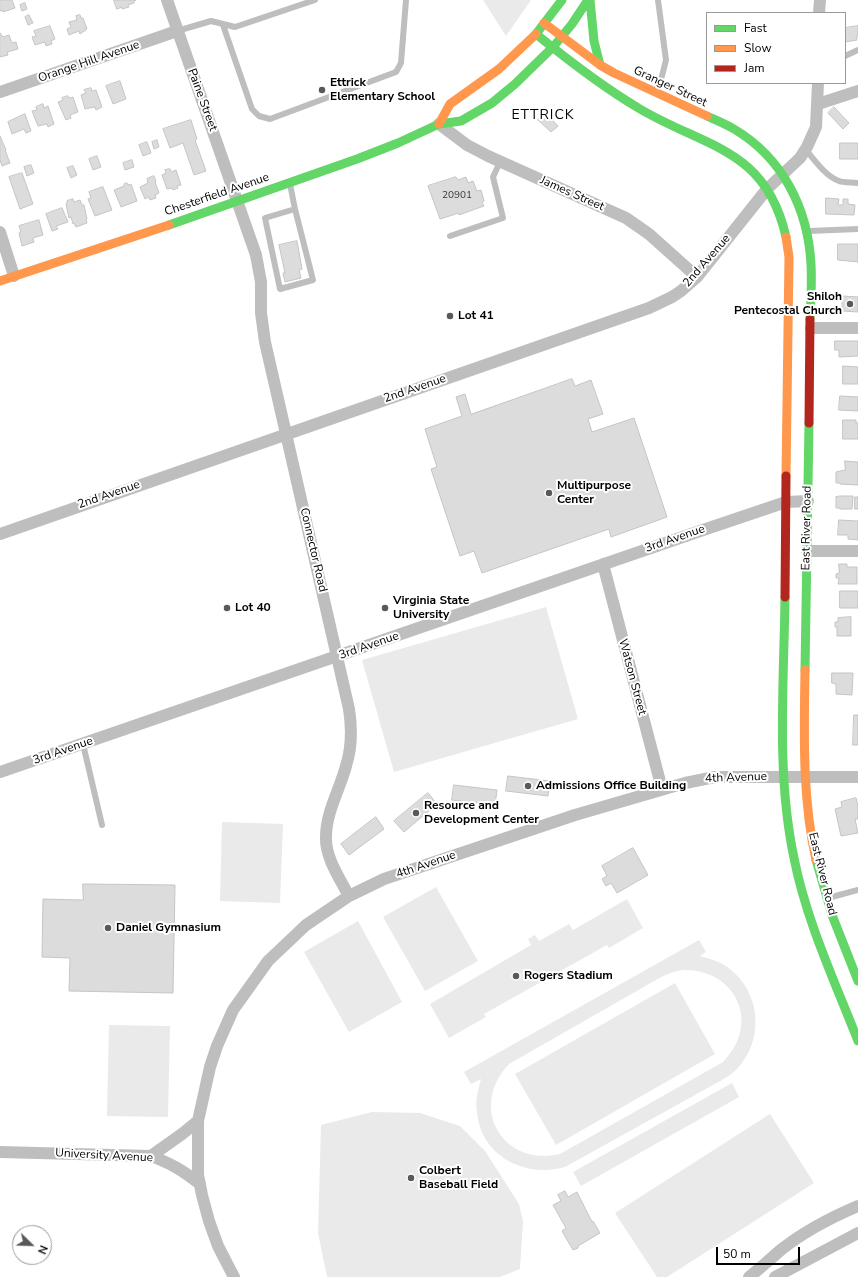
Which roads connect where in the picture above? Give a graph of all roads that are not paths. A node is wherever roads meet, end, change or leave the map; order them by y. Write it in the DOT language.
graph roads {
  1 [pos="167,0"];
  2 [pos="315,0"];
  3 [pos="406,0"];
  4 [pos="562,0"];
  5 [pos="589,0"];
  6 [pos="658,0"];
  7 [pos="820,0"];
  8 [pos="819,12"];
  9 [pos="544,23"];
  10 [pos="224,24"];
  11 [pos="178,31"];
  12 [pos="536,34"];
  13 [pos="562,36"];
  14 [pos="553,47"];
  15 [pos="858,50"];
  16 [pos="846,56"];
  17 [pos="600,65"];
  18 [pos="818,84"];
  19 [pos="858,91"];
  20 [pos="0,92"];
  21 [pos="654,93"];
  22 [pos="818,104"];
  23 [pos="439,124"];
  24 [pos="805,149"];
  25 [pos="500,162"];
  26 [pos="783,174"];
  27 [pos="290,182"];
  28 [pos="858,183"];
  29 [pos="767,189"];
  30 [pos="238,200"];
  31 [pos="295,210"];
  32 [pos="858,229"];
  33 [pos="808,231"];
  34 [pos="0,232"];
  35 [pos="450,236"];
  36 [pos="14,276"];
  37 [pos="697,277"];
  38 [pos="0,281"];
  39 [pos="810,328"];
  40 [pos="858,328"];
  41 [pos="286,434"];
  42 [pos="808,501"];
  43 [pos="786,502"];
  44 [pos="0,534"];
  45 [pos="807,551"];
  46 [pos="858,551"];
  47 [pos="603,564"];
  48 [pos="338,657"];
  49 [pos="83,744"];
  50 [pos="0,772"];
  51 [pos="804,776"];
  52 [pos="784,777"];
  53 [pos="858,777"];
  54 [pos="662,789"];
  55 [pos="102,826"];
  56 [pos="858,890"];
  57 [pos="349,896"];
  58 [pos="827,899"];
  59 [pos="858,981"];
  60 [pos="858,1041"];
  61 [pos="198,1121"];
  62 [pos="0,1152"];
  63 [pos="151,1156"];
  64 [pos="200,1184"];
  65 [pos="858,1206"];
  66 [pos="858,1233"];
  67 [pos="234,1277"];
  68 [pos="750,1277"];
  69 [pos="775,1277"];
  1 -- 11 [label="street, Paine Street"];
  2 -- 10 [label="lane"];
  3 -- 10 [label="lane"];
  4 -- 9 [label="main road"];
  5 -- 13 [label="main road, Chesterfield Avenue"];
  5 -- 17 [label="main road"];
  6 -- 21 [label="lane"];
  7 -- 8 [label="street"];
  9 -- 12 [label="main road"];
  9 -- 13 [label="main road, Granger Street"];
  10 -- 11 [label="lane"];
  11 -- 20 [label="street, Orange Hill Avenue"];
  11 -- 30 [label="street, Paine Street"];
  12 -- 14 [label="main road"];
  12 -- 23 [label="main road"];
  13 -- 14 [label="main road, Chesterfield Avenue"];
  13 -- 17 [label="main road, Granger Street"];
  14 -- 23 [label="main road, Chesterfield Avenue"];
  14 -- 29 [label="main road"];
  15 -- 16 [label="lane"];
  17 -- 21 [label="main road, Granger Street"];
  18 -- 22 [label="street"];
  19 -- 22 [label="street"];
  21 -- 26 [label="main road, Granger Street"];
  22 -- 24 [label="street"];
  23 -- 25 [label="street, James Street"];
  23 -- 27 [label="main road, Chesterfield Avenue"];
  24 -- 26 [label="street"];
  24 -- 28 [label="lane"];
  25 -- 35 [label="lane"];
  25 -- 37 [label="street, James Street"];
  26 -- 29 [label="street, 2nd Avenue"];
  26 -- 33 [label="main road, East River Road"];
  27 -- 30 [label="main road, Chesterfield Avenue"];
  27 -- 31 [label="lane"];
  29 -- 37 [label="street, 2nd Avenue"];
  29 -- 43 [label="main road, East River Road"];
  30 -- 36 [label="main road, Chesterfield Avenue"];
  30 -- 41 [label="street, Connector Road"];
  31 -- 31 [label="lane"];
  32 -- 33 [label="lane"];
  33 -- 39 [label="main road, East River Road"];
  34 -- 36 [label="street"];
  36 -- 38 [label="main road, Chesterfield Avenue"];
  37 -- 41 [label="street, 2nd Avenue"];
  39 -- 40 [label="street"];
  39 -- 42 [label="main road, East River Road"];
  41 -- 44 [label="street, 2nd Avenue"];
  41 -- 48 [label="street, Connector Road"];
  42 -- 43 [label="street, 3rd Avenue"];
  42 -- 45 [label="main road, East River Road"];
  43 -- 47 [label="street, 3rd Avenue"];
  43 -- 52 [label="main road, East River Road"];
  45 -- 46 [label="street"];
  45 -- 51 [label="main road, East River Road"];
  47 -- 48 [label="street, 3rd Avenue"];
  47 -- 54 [label="street, Watson Street"];
  48 -- 49 [label="street, 3rd Avenue"];
  48 -- 57 [label="street, Connector Road"];
  49 -- 50 [label="street, 3rd Avenue"];
  49 -- 55 [label="lane"];
  51 -- 52 [label="street, 4th Avenue"];
  51 -- 53 [label="street, 4th Avenue"];
  51 -- 58 [label="main road, East River Road"];
  52 -- 54 [label="street, 4th Avenue"];
  52 -- 60 [label="main road, East River Road"];
  54 -- 57 [label="street, 4th Avenue"];
  56 -- 58 [label="lane"];
  57 -- 61 [label="street, 4th Avenue"];
  58 -- 59 [label="main road, East River Road"];
  61 -- 63 [label="street"];
  61 -- 64 [label="street, 4th Avenue"];
  62 -- 63 [label="street, University Avenue"];
  63 -- 64 [label="street, University Avenue"];
  64 -- 67 [label="street, 4th Avenue"];
  65 -- 68 [label="street"];
  66 -- 69 [label="street"];
}
